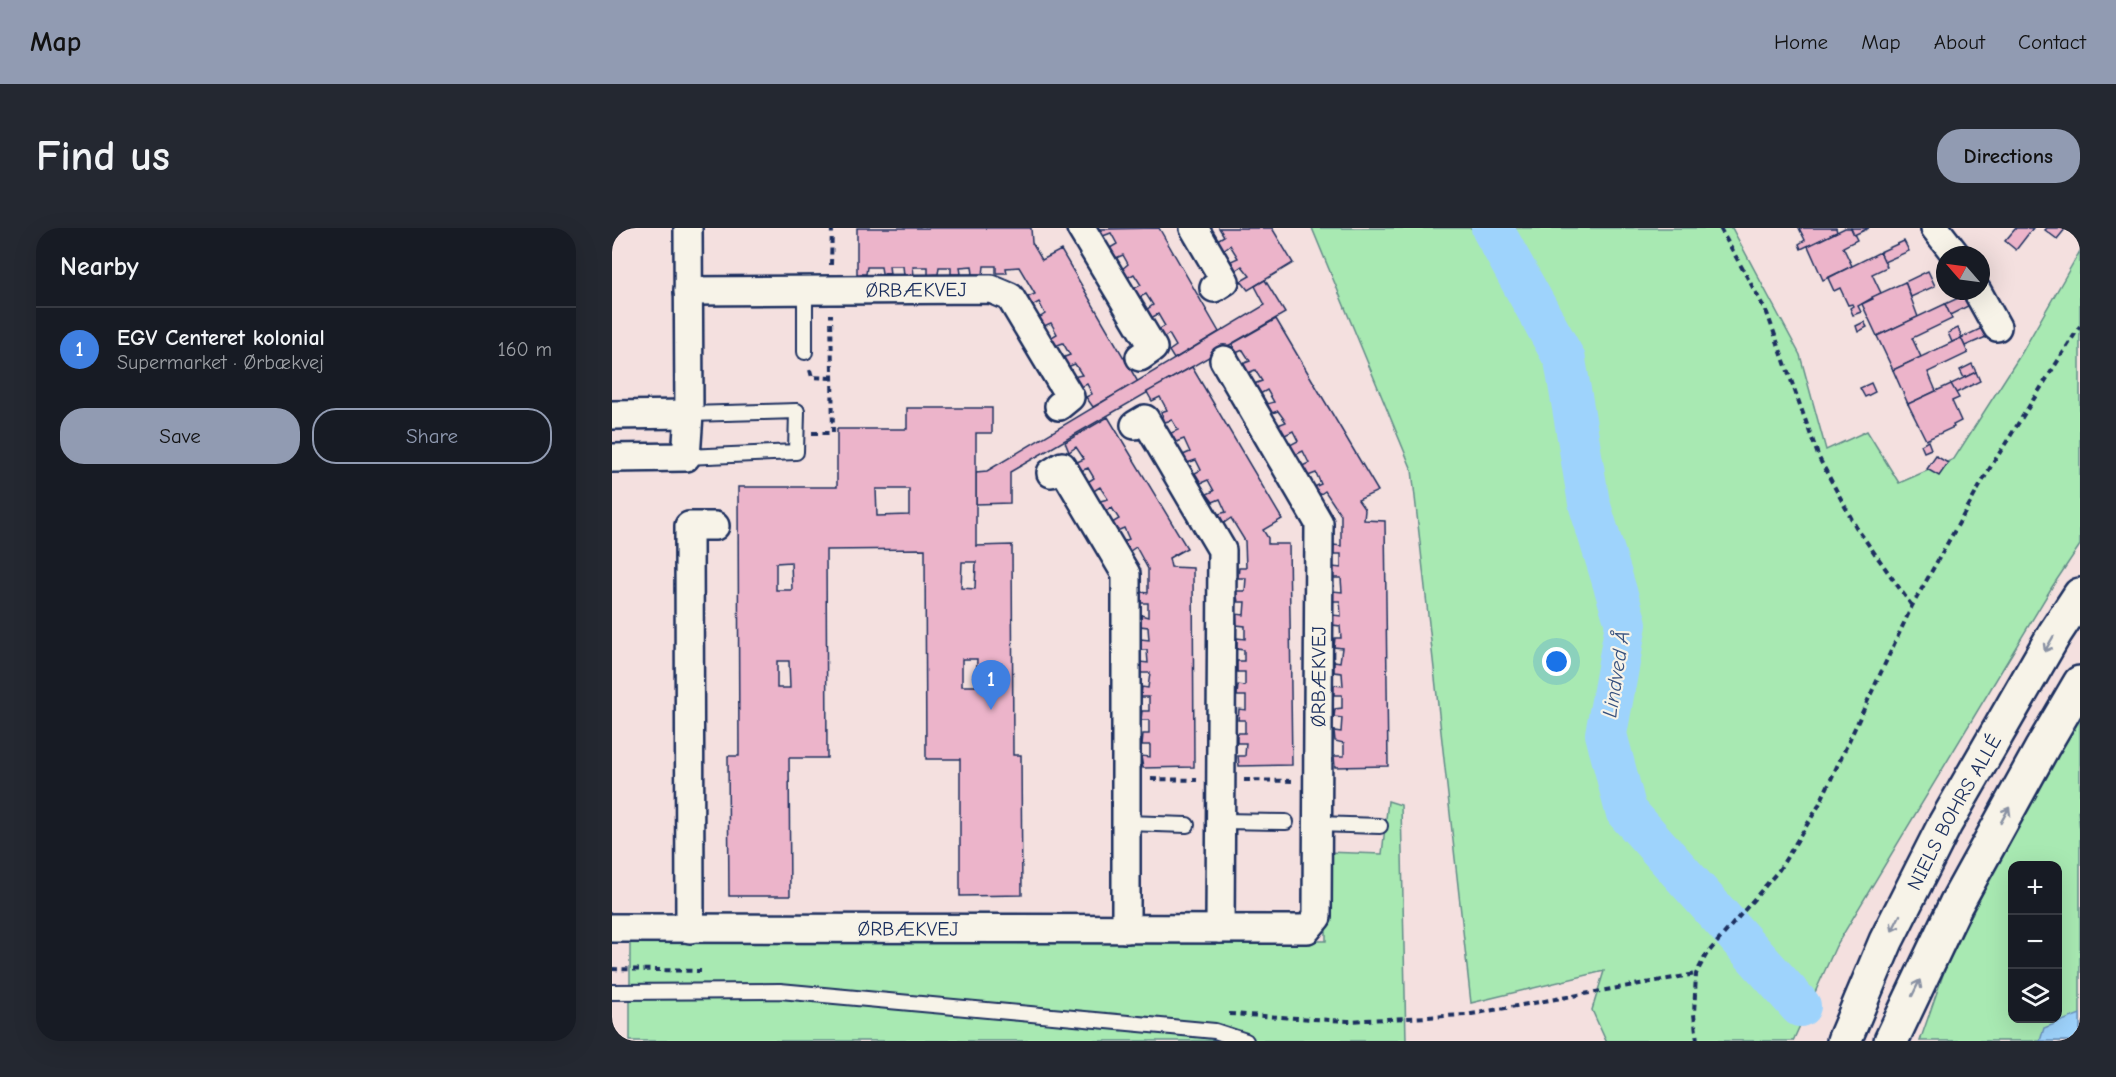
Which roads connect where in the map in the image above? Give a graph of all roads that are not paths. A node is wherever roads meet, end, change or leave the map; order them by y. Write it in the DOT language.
graph roads {
  1 [pos="688,228"];
  2 [pos="1080,228"];
  3 [pos="1194,228"];
  4 [pos="1935,228"];
  5 [pos="1949,246"];
  6 [pos="1214,288"];
  7 [pos="818,290"];
  8 [pos="688,291"];
  9 [pos="1982,300"];
  10 [pos="1998,327"];
  11 [pos="805,351"];
  12 [pos="1140,357"];
  13 [pos="1224,360"];
  14 [pos="1059,406"];
  15 [pos="689,414"];
  16 [pos="612,415"];
  17 [pos="1135,425"];
  18 [pos="686,458"];
  19 [pos="612,459"];
  20 [pos="1051,473"];
  21 [pos="715,526"];
  22 [pos="2080,595"];
  23 [pos="2080,683"];
  24 [pos="1221,821"];
  25 [pos="1286,822"];
  26 [pos="1126,824"];
  27 [pos="1317,824"];
  28 [pos="1187,825"];
  29 [pos="1380,826"];
  30 [pos="612,928"];
  31 [pos="690,929"];
  32 [pos="1126,929"];
  33 [pos="1220,929"];
  34 [pos="612,992"];
  35 [pos="1246,1041"];
  36 [pos="1844,1041"];
  37 [pos="1891,1041"];
  1 -- 8 [label="street"];
  2 -- 12 [label="street"];
  3 -- 6 [label="street"];
  4 -- 5 [label="street"];
  7 -- 8 [label="street, ØRBÆKVEJ"];
  7 -- 11 [label="lane"];
  7 -- 14 [label="street, ØRBÆKVEJ"];
  8 -- 15 [label="street"];
  9 -- 10 [label="street"];
  13 -- 27 [label="street, ØRBÆKVEJ"];
  15 -- 16 [label="street"];
  15 -- 18 [label="street"];
  15 -- 18 [label="lane"];
  17 -- 24 [label="street"];
  18 -- 19 [label="street"];
  20 -- 26 [label="street"];
  21 -- 31 [label="street"];
  22 -- 36 [label="street, NIELS BOHRS ALLÉ, one-way"];
  37 -- 23 [label="street, one-way"];
  24 -- 25 [label="lane"];
  24 -- 33 [label="street"];
  26 -- 28 [label="lane"];
  26 -- 32 [label="street"];
  27 -- 29 [label="lane"];
  27 -- 33 [label="street, ØRBÆKVEJ"];
  30 -- 31 [label="street, ØRBÆKVEJ"];
  31 -- 32 [label="street, ØRBÆKVEJ"];
  32 -- 33 [label="street, ØRBÆKVEJ"];
  34 -- 35 [label="lane"];
}
